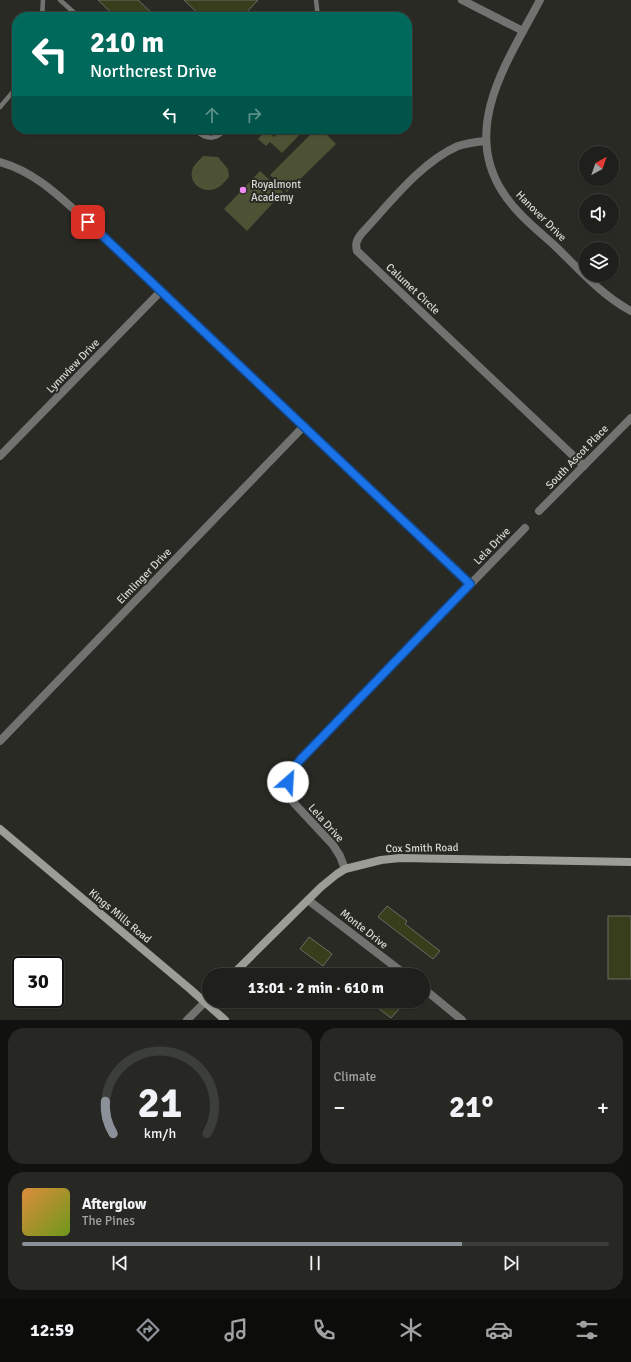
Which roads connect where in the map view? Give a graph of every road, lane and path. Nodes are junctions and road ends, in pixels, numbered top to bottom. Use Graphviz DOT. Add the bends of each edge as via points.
graph roads {
  1 [pos="43,0"];
  2 [pos="60,0"];
  3 [pos="316,0"];
  4 [pos="462,0"];
  5 [pos="540,0"];
  6 [pos="42,12"];
  7 [pos="73,12"];
  8 [pos="317,12"];
  9 [pos="523,31"];
  10 [pos="12,93"];
  11 [pos="0,107"];
  12 [pos="200,134"];
  13 [pos="220,134"];
  14 [pos="486,141"];
  15 [pos="0,162"];
  16 [pos="161,291"];
  17 [pos="631,311"];
  18 [pos="631,418"];
  19 [pos="304,426"];
  20 [pos="0,456"];
  21 [pos="584,466"];
  22 [pos="539,511"];
  23 [pos="525,528"];
  24 [pos="470,584"];
  25 [pos="0,741"];
  26 [pos="0,829"];
  27 [pos="631,862"];
  28 [pos="345,869"];
  29 [pos="308,900"];
  30 [pos="239,968"];
  31 [pos="397,968"];
  32 [pos="430,994"];
  33 [pos="202,996"];
  34 [pos="202,1005"];
  35 [pos="214,1008"];
  36 [pos="187,1020"];
  37 [pos="225,1020"];
  38 [pos="462,1020"];
  1 -- 6 [label="lane"];
  2 -- 7 [label="lane"];
  3 -- 8 [label="lane"];
  4 -- 9 [label="street"];
  5 -- 9 [label="street, Hanover Drive"];
  9 -- 14 [label="street, Hanover Drive" via="492,96 486,122"];
  10 -- 11 [label="lane"];
  12 -- 13 [label="lane" via="209,138"];
  14 -- 17 [label="street, Hanover Drive" via="493,174 510,202 605,293"];
  14 -- 21 [label="street, Calumet Circle" via="459,146 426,166 362,233 356,241 357,251"];
  15 -- 16 [label="street" via="27,172 49,187"];
  16 -- 19 [label="street"];
  16 -- 20 [label="street, Lynnview Drive"];
  18 -- 21 [label="street, South Ascot Place"];
  19 -- 24 [label="street"];
  19 -- 25 [label="street, Elmlinger Drive"];
  21 -- 22 [label="street, South Ascot Place"];
  23 -- 24 [label="street, Lela Drive"];
  24 -- 28 [label="street, Lela Drive" via="301,759 290,776 288,789 293,802 333,845"];
  26 -- 33 [label="street, Kings Mills Road"];
  27 -- 28 [label="street, Cox Smith Road" via="400,858"];
  28 -- 29 [label="street, Cox Smith Road"];
  29 -- 30 [label="street, Cox Smith Road"];
  29 -- 31 [label="street, Monte Drive"];
  32 -- 38 [label="street"];
  34 -- 36 [label="street"];
  35 -- 37 [label="street, Kings Mills Road"];
}
